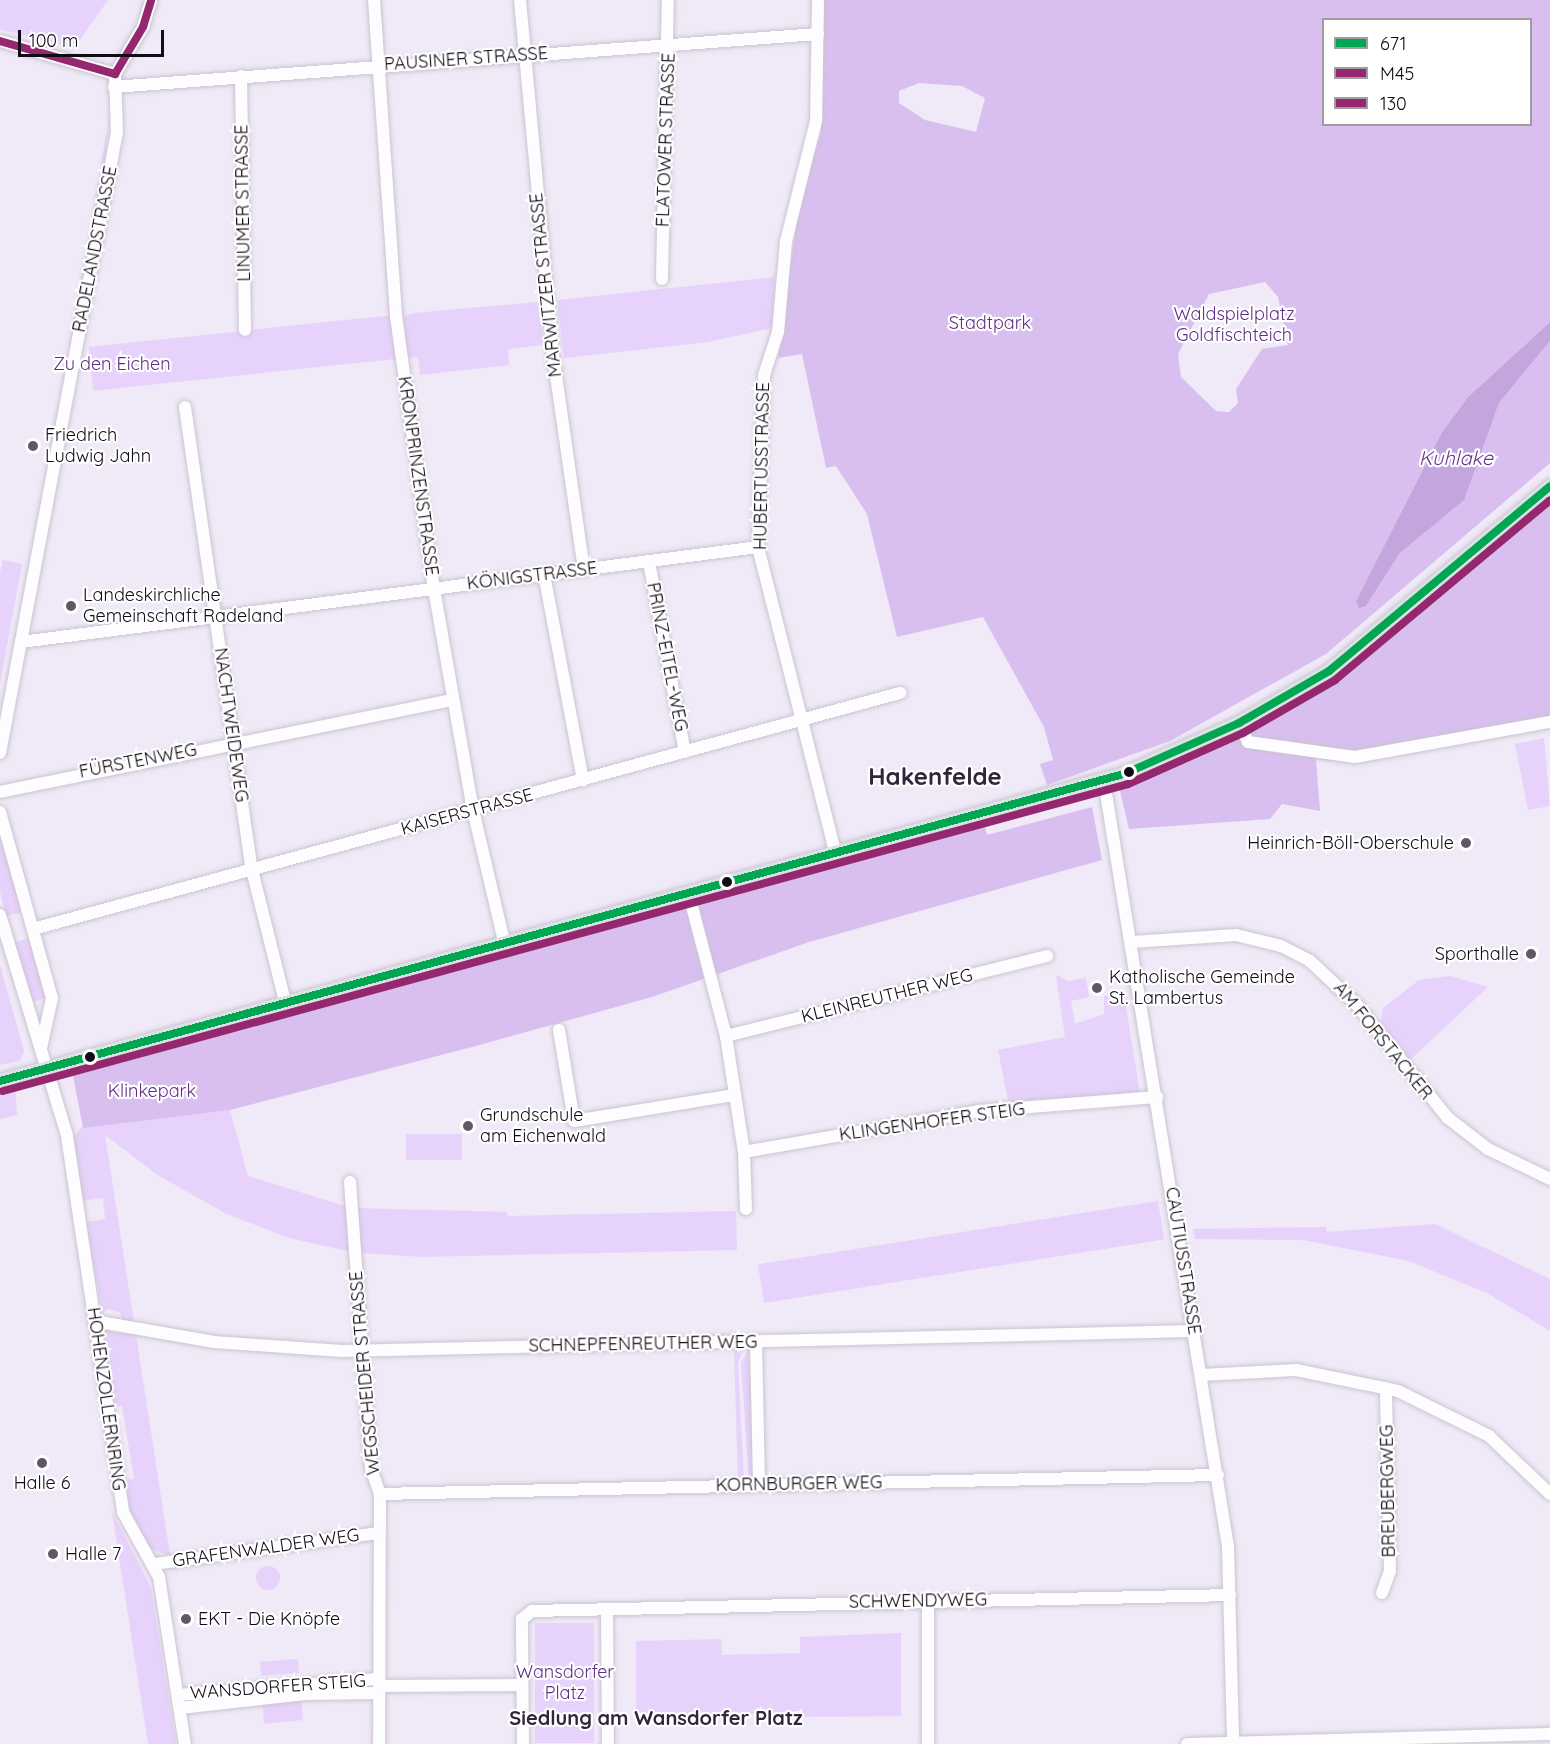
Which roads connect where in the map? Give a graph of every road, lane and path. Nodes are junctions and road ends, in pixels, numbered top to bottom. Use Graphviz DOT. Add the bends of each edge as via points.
graph roads {
  1 [pos="151,0"];
  2 [pos="374,0"];
  3 [pos="520,0"];
  4 [pos="668,0"];
  5 [pos="818,0"];
  6 [pos="818,34"];
  7 [pos="0,42"];
  8 [pos="669,44"];
  9 [pos="522,54"];
  10 [pos="376,66"];
  11 [pos="241,76"];
  12 [pos="114,80"];
  13 [pos="662,279"];
  14 [pos="245,330"];
  15 [pos="185,407"];
  16 [pos="1550,486"];
  17 [pos="758,547"];
  18 [pos="649,561"];
  19 [pos="584,569"];
  20 [pos="544,574"];
  21 [pos="434,589"];
  22 [pos="216,617"];
  23 [pos="21,642"];
  24 [pos="900,693"];
  25 [pos="453,700"];
  26 [pos="803,720"];
  27 [pos="1550,722"];
  28 [pos="1239,723"];
  29 [pos="234,742"];
  30 [pos="685,752"];
  31 [pos="0,753"];
  32 [pos="584,780"];
  33 [pos="1104,781"];
  34 [pos="0,792"];
  35 [pos="472,810"];
  36 [pos="0,812"];
  37 [pos="836,856"];
  38 [pos="252,870"];
  39 [pos="689,896"];
  40 [pos="0,915"];
  41 [pos="33,929"];
  42 [pos="1132,942"];
  43 [pos="506,945"];
  44 [pos="1047,956"];
  45 [pos="286,1005"];
  46 [pos="559,1030"];
  47 [pos="726,1036"];
  48 [pos="41,1048"];
  49 [pos="48,1070"];
  50 [pos="0,1081"];
  51 [pos="735,1095"];
  52 [pos="1157,1097"];
  53 [pos="744,1152"];
  54 [pos="1550,1179"];
  55 [pos="350,1182"];
  56 [pos="746,1209"];
  57 [pos="94,1321"];
  58 [pos="1194,1331"];
  59 [pos="756,1341"];
  60 [pos="362,1351"];
  61 [pos="1201,1374"];
  62 [pos="1386,1388"];
  63 [pos="1218,1475"];
  64 [pos="759,1485"];
  65 [pos="380,1494"];
  66 [pos="1550,1494"];
  67 [pos="378,1533"];
  68 [pos="154,1564"];
  69 [pos="1382,1593"];
  70 [pos="1230,1595"];
  71 [pos="928,1601"];
  72 [pos="607,1609"];
  73 [pos="522,1685"];
  74 [pos="378,1686"];
  75 [pos="178,1695"];
  76 [pos="180,1708"];
  77 [pos="1550,1734"];
  78 [pos="185,1744"];
  79 [pos="379,1744"];
  80 [pos="523,1744"];
  81 [pos="608,1744"];
  82 [pos="928,1744"];
  83 [pos="1187,1744"];
  84 [pos="1233,1744"];
  1 -- 12 [label="street" via="143,27"];
  2 -- 10 [label="street, KRONPRINZENSTRASSE"];
  3 -- 9 [label="street, MARWITZER STRASSE"];
  4 -- 8 [label="street, FLATOWER STRASSE"];
  5 -- 6 [label="street, HUBERTUSSTRASSE"];
  6 -- 8 [label="street, PAUSINER STRASSE"];
  6 -- 17 [label="street, HUBERTUSSTRASSE" via="814,136 786,242 778,332 764,375"];
  7 -- 12 [label="street"];
  8 -- 9 [label="street, PAUSINER STRASSE"];
  8 -- 13 [label="street, FLATOWER STRASSE"];
  9 -- 10 [label="street, PAUSINER STRASSE"];
  9 -- 19 [label="street, MARWITZER STRASSE" via="552,348"];
  10 -- 11 [label="street, PAUSINER STRASSE"];
  10 -- 21 [label="street, KRONPRINZENSTRASSE" via="396,316"];
  11 -- 12 [label="street, PAUSINER STRASSE"];
  11 -- 14 [label="street, LINUMER STRASSE"];
  12 -- 23 [label="street, RADELANDSTRASSE" via="117,132"];
  15 -- 22 [label="street, NACHTWEIDEWEG"];
  16 -- 28 [label="main road" via="1329,671"];
  17 -- 18 [label="street, KÖNIGSTRASSE"];
  17 -- 26 [label="street, HUBERTUSSTRASSE"];
  18 -- 19 [label="street, KÖNIGSTRASSE"];
  18 -- 30 [label="street, PRINZ-EITEL-WEG"];
  19 -- 20 [label="street, KÖNIGSTRASSE"];
  20 -- 21 [label="street, KÖNIGSTRASSE"];
  20 -- 32 [label="street"];
  21 -- 22 [label="street, KÖNIGSTRASSE"];
  21 -- 25 [label="street, KRONPRINZENSTRASSE"];
  22 -- 23 [label="street, KÖNIGSTRASSE"];
  22 -- 29 [label="street, NACHTWEIDEWEG"];
  23 -- 31 [label="street, RADELANDSTRASSE"];
  24 -- 26 [label="street, KAISERSTRASSE"];
  25 -- 29 [label="street, FÜRSTENWEG"];
  25 -- 35 [label="street, KRONPRINZENSTRASSE"];
  26 -- 30 [label="street, KAISERSTRASSE"];
  26 -- 37 [label="street, HUBERTUSSTRASSE"];
  27 -- 28 [label="street" via="1355,757 1248,742"];
  28 -- 33 [label="main road"];
  29 -- 34 [label="street, FÜRSTENWEG"];
  29 -- 38 [label="street, NACHTWEIDEWEG"];
  30 -- 32 [label="street, KAISERSTRASSE"];
  32 -- 35 [label="street, KAISERSTRASSE"];
  33 -- 37 [label="main road"];
  33 -- 42 [label="street, CAUTIUSSTRASSE"];
  35 -- 38 [label="street, KAISERSTRASSE"];
  35 -- 43 [label="street, KRONPRINZENSTRASSE"];
  36 -- 41 [label="street"];
  37 -- 39 [label="main road"];
  38 -- 41 [label="street, KAISERSTRASSE"];
  38 -- 45 [label="street, NACHTWEIDEWEG"];
  39 -- 43 [label="main road"];
  39 -- 47 [label="street"];
  40 -- 48 [label="street, HOHENZOLLERNRING"];
  41 -- 48 [label="street" via="52,998"];
  42 -- 52 [label="street, CAUTIUSSTRASSE"];
  42 -- 54 [label="street, AM FORSTACKER" via="1236,934 1270,942 1310,961 1357,1005 1448,1118 1488,1149"];
  43 -- 45 [label="main road"];
  44 -- 47 [label="street, KLEINREUTHER WEG"];
  45 -- 49 [label="main road"];
  46 -- 51 [label="street" via="574,1121"];
  47 -- 51 [label="street"];
  48 -- 49 [label="street, HOHENZOLLERNRING"];
  49 -- 50 [label="main road"];
  49 -- 57 [label="street, HOHENZOLLERNRING" via="67,1136"];
  51 -- 53 [label="street"];
  52 -- 53 [label="street, KLINGENHOFER STEIG" via="979,1111"];
  52 -- 58 [label="street, CAUTIUSSTRASSE"];
  53 -- 56 [label="street"];
  55 -- 60 [label="street, WEGSCHEIDER STRASSE"];
  57 -- 60 [label="street, SCHNEPFENREUTHER WEG" via="261,1347"];
  57 -- 68 [label="street, HOHENZOLLERNRING" via="123,1512"];
  58 -- 59 [label="street, SCHNEPFENREUTHER WEG"];
  58 -- 61 [label="street, CAUTIUSSTRASSE"];
  59 -- 60 [label="street, SCHNEPFENREUTHER WEG"];
  59 -- 64 [label="street"];
  60 -- 65 [label="street, WEGSCHEIDER STRASSE" via="371,1469"];
  61 -- 62 [label="street" via="1296,1370"];
  61 -- 63 [label="street, CAUTIUSSTRASSE"];
  62 -- 66 [label="street" via="1469,1423 1514,1456"];
  62 -- 69 [label="street, BREUBERGWEG" via="1390,1571"];
  63 -- 64 [label="street, KORNBURGER WEG"];
  63 -- 70 [label="street, CAUTIUSSTRASSE"];
  64 -- 65 [label="street, KORNBURGER WEG"];
  65 -- 67 [label="street, WEGSCHEIDER STRASSE"];
  67 -- 68 [label="street, GRAFENWALDER WEG"];
  67 -- 74 [label="street, WEGSCHEIDER STRASSE"];
  68 -- 75 [label="street, HOHENZOLLERNRING"];
  70 -- 71 [label="street, SCHWENDYWEG"];
  70 -- 84 [label="street, CAUTIUSSTRASSE"];
  71 -- 72 [label="street, SCHWENDYWEG"];
  71 -- 82 [label="street"];
  72 -- 73 [label="street" via="524,1613"];
  72 -- 81 [label="street"];
  73 -- 74 [label="street, WANSDORFER STEIG"];
  73 -- 80 [label="street"];
  74 -- 75 [label="street, WANSDORFER STEIG"];
  74 -- 76 [label="street, WANSDORFER STEIG"];
  74 -- 79 [label="street, WEGSCHEIDER STRASSE"];
  75 -- 76 [label="street, HOHENZOLLERNRING"];
  76 -- 78 [label="street, HOHENZOLLERNRING"];
  77 -- 84 [label="street"];
  83 -- 84 [label="street"];
}
